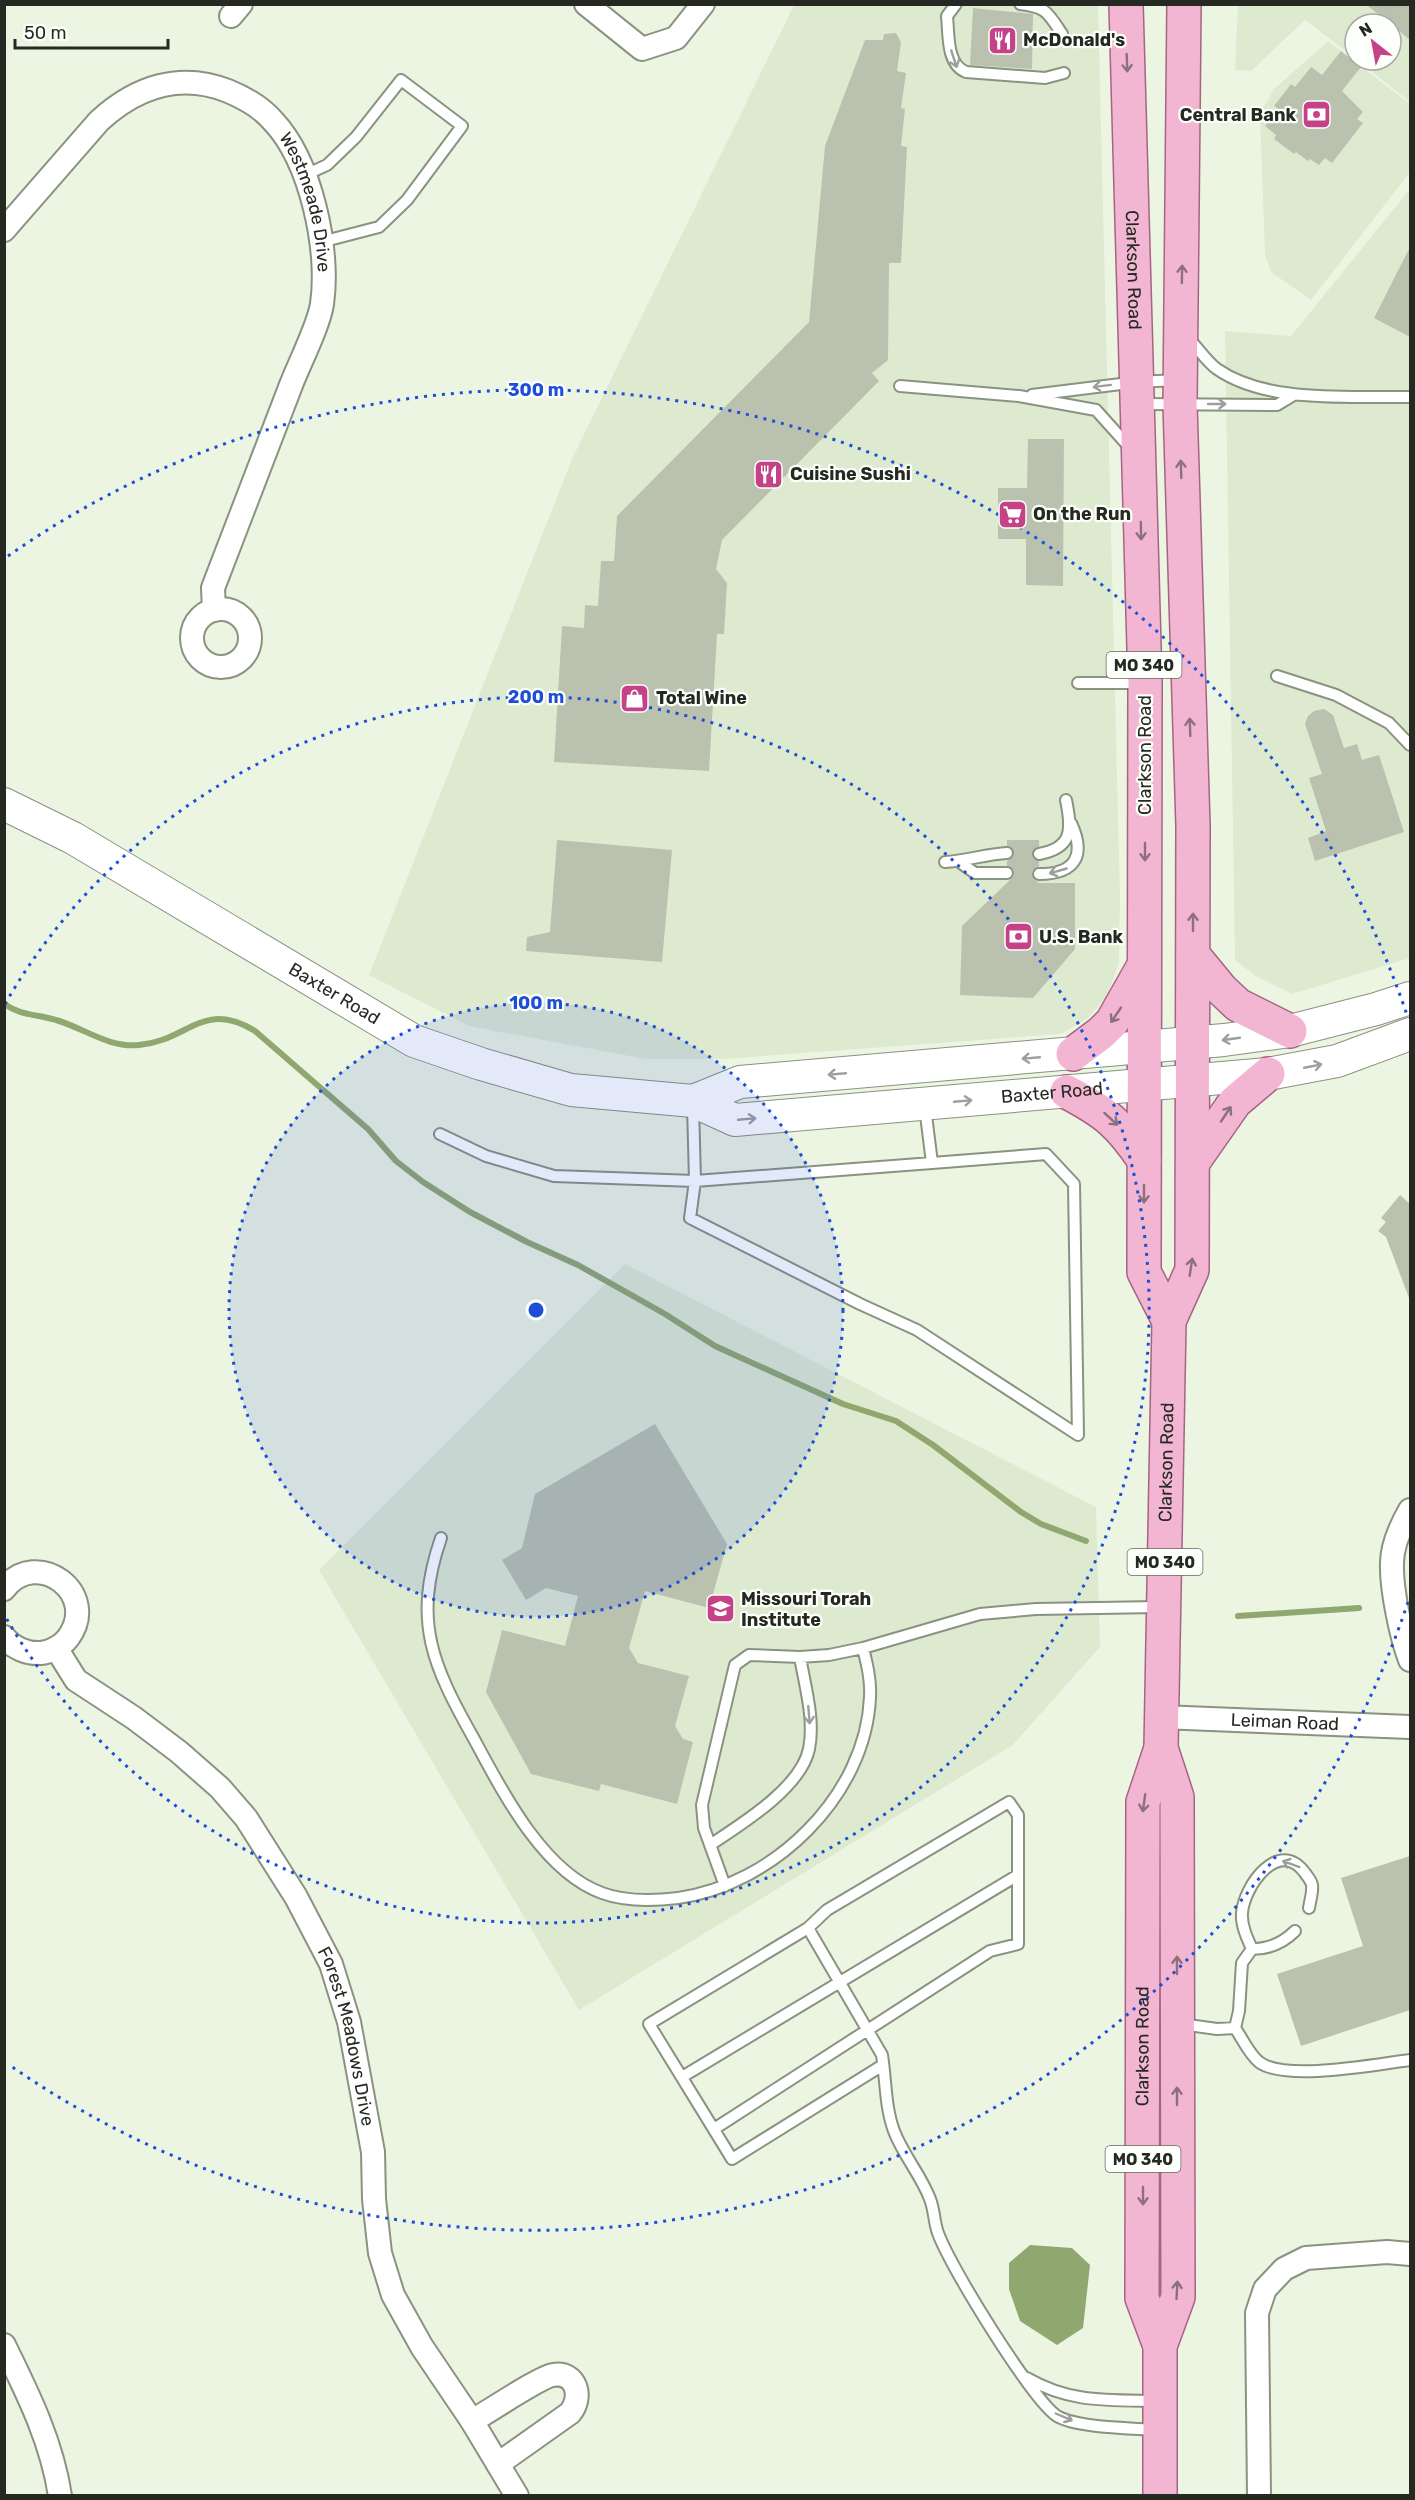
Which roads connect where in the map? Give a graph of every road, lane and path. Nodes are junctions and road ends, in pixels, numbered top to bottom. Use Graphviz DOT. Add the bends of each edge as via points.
graph roads {
  1 [pos="586,4"];
  2 [pos="702,4"];
  3 [pos="956,4"];
  4 [pos="1020,4"];
  5 [pos="1126,4"];
  6 [pos="1184,4"];
  7 [pos="1062,34"];
  8 [pos="1064,73"];
  9 [pos="305,175"];
  10 [pos="4,230"];
  11 [pos="321,242"];
  12 [pos="1182,331"];
  13 [pos="900,386"];
  14 [pos="1180,392"];
  15 [pos="1138,393"];
  16 [pos="1019,396"];
  17 [pos="1292,396"];
  18 [pos="1410,397"];
  19 [pos="1139,458"];
  20 [pos="214,610"];
  21 [pos="1277,676"];
  22 [pos="1078,683"];
  23 [pos="1144,683"];
  24 [pos="1410,746"];
  25 [pos="1066,800"];
  26 [pos="4,804"];
  27 [pos="1071,823"];
  28 [pos="1007,853"];
  29 [pos="1039,854"];
  30 [pos="958,861"];
  31 [pos="945,862"];
  32 [pos="1007,873"];
  33 [pos="1039,873"];
  34 [pos="1193,955"];
  35 [pos="1144,964"];
  36 [pos="1410,998"];
  37 [pos="1290,1031"];
  38 [pos="1410,1034"];
  39 [pos="1194,1043"];
  40 [pos="1144,1047"];
  41 [pos="1073,1054"];
  42 [pos="1268,1074"];
  43 [pos="1193,1080"];
  44 [pos="1144,1084"];
  45 [pos="1067,1092"];
  46 [pos="693,1101"];
  47 [pos="925,1104"];
  48 [pos="440,1134"];
  49 [pos="1144,1160"];
  50 [pos="1193,1162"];
  51 [pos="932,1163"];
  52 [pos="695,1181"];
  53 [pos="1169,1321"];
  54 [pos="1410,1510"];
  55 [pos="441,1538"];
  56 [pos="4,1588"];
  57 [pos="1164,1607"];
  58 [pos="4,1637"];
  59 [pos="56,1648"];
  60 [pos="863,1648"];
  61 [pos="800,1657"];
  62 [pos="1410,1660"];
  63 [pos="1410,1726"];
  64 [pos="1161,1732"];
  65 [pos="710,1845"];
  66 [pos="1018,1875"];
  67 [pos="725,1886"];
  68 [pos="1309,1908"];
  69 [pos="808,1928"];
  70 [pos="1295,1932"];
  71 [pos="1252,1949"];
  72 [pos="1143,1970"];
  73 [pos="840,1981"];
  74 [pos="1177,2024"];
  75 [pos="1235,2028"];
  76 [pos="869,2031"];
  77 [pos="1410,2060"];
  78 [pos="884,2065"];
  79 [pos="682,2077"];
  80 [pos="714,2129"];
  81 [pos="1410,2254"];
  82 [pos="4,2345"];
  83 [pos="1160,2346"];
  84 [pos="11,2373"];
  85 [pos="1024,2376"];
  86 [pos="1160,2415"];
  87 [pos="472,2421"];
  88 [pos="498,2464"];
  89 [pos="60,2496"];
  90 [pos="517,2496"];
  91 [pos="1160,2496"];
  92 [pos="1259,2496"];
  1 -- 2 [label="street" via="642,49 676,38"];
  3 -- 8 [label="lane, one-way" via="947,16 957,69 1045,78"];
  4 -- 7 [label="lane" via="1048,12"];
  5 -- 15 [label="main road, Clarkson Road / MO 340, one-way"];
  12 -- 6 [label="main road, Clarkson Road / MO 340, one-way"];
  9 -- 10 [label="street, Westmeade Drive" via="287,139 255,105 219,88 196,83 153,87 133,94 99,121"];
  9 -- 11 [label="street, Westmeade Drive"];
  9 -- 11 [label="lane" via="327,165 356,137 401,80 462,126 407,200 379,227"];
  11 -- 20 [label="street, Westmeade Drive" via="322,306 213,588"];
  12 -- 14 [label="main road, Clarkson Road / MO 340"];
  12 -- 17 [label="lane" via="1216,368 1255,386"];
  13 -- 16 [label="lane"];
  14 -- 15 [label="lane"];
  14 -- 15 [label="lane"];
  14 -- 17 [label="lane, one-way" via="1277,405"];
  34 -- 14 [label="main road, Clarkson Road / MO 340, one-way" via="1192,760"];
  15 -- 16 [label="lane, one-way"];
  15 -- 19 [label="main road, Clarkson Road / MO 340"];
  16 -- 19 [label="lane" via="1096,410"];
  17 -- 18 [label="lane"];
  19 -- 23 [label="main road, Clarkson Road / MO 340, one-way"];
  21 -- 24 [label="lane" via="1336,695 1364,709 1389,723"];
  22 -- 23 [label="lane"];
  23 -- 35 [label="main road, Clarkson Road / MO 340, one-way"];
  25 -- 27 [label="lane"];
  26 -- 46 [label="main road, Baxter Road" via="73,838 414,1041 571,1090"];
  27 -- 29 [label="lane" via="1065,842 1051,852"];
  27 -- 33 [label="lane, one-way" via="1078,839 1077,858 1070,868"];
  28 -- 30 [label="lane"];
  30 -- 31 [label="lane"];
  30 -- 32 [label="lane" via="975,873"];
  34 -- 37 [label="main road" via="1238,1005"];
  34 -- 39 [label="main road, Clarkson Road / MO 340"];
  35 -- 40 [label="main road, Clarkson Road / MO 340"];
  35 -- 41 [label="main road, one-way" via="1112,1022"];
  36 -- 37 [label="main road, Baxter Road"];
  37 -- 39 [label="main road, Baxter Road, one-way"];
  42 -- 38 [label="main road, Baxter Road, one-way" via="1336,1061"];
  39 -- 40 [label="main road, Baxter Road"];
  39 -- 43 [label="main road, Clarkson Road / MO 340"];
  40 -- 41 [label="main road, Baxter Road"];
  40 -- 44 [label="main road, Clarkson Road / MO 340"];
  41 -- 46 [label="main road, Baxter Road, one-way" via="740,1082"];
  42 -- 43 [label="main road, Baxter Road"];
  50 -- 42 [label="main road, one-way" via="1235,1102"];
  43 -- 44 [label="main road, Baxter Road"];
  43 -- 50 [label="main road, Clarkson Road / MO 340"];
  44 -- 45 [label="main road, Baxter Road"];
  44 -- 49 [label="main road, Clarkson Road / MO 340"];
  47 -- 45 [label="main road, Baxter Road, one-way"];
  45 -- 49 [label="main road, one-way" via="1112,1120"];
  46 -- 47 [label="main road, Baxter Road, one-way" via="735,1120"];
  46 -- 52 [label="lane"];
  47 -- 51 [label="lane"];
  48 -- 52 [label="lane" via="486,1156 554,1176"];
  49 -- 53 [label="main road, Clarkson Road / MO 340, one-way" via="1144,1272"];
  53 -- 50 [label="main road, Clarkson Road / MO 340, one-way" via="1192,1270"];
  51 -- 52 [label="lane"];
  51 -- 52 [label="lane" via="1046,1154 1074,1184 1078,1434 917,1330 690,1218"];
  53 -- 57 [label="main road, Clarkson Road / MO 340"];
  54 -- 62 [label="street" via="1392,1562"];
  55 -- 67 [label="lane" via="428,1590 431,1647 445,1687 523,1825 553,1859 601,1893 627,1899 664,1900"];
  56 -- 59 [label="street" via="20,1575 32,1572 45,1572 66,1584 77,1606 77,1619 66,1641"];
  57 -- 60 [label="lane" via="980,1614"];
  57 -- 64 [label="main road, Clarkson Road / MO 340"];
  58 -- 59 [label="street" via="30,1653"];
  59 -- 87 [label="street, Forest Meadows Drive" via="76,1680 143,1724 220,1788 246,1818 296,1897 331,1964 349,2022 373,2152 380,2253 393,2295 422,2347"];
  60 -- 61 [label="lane"];
  60 -- 67 [label="lane" via="869,1674 868,1715 853,1764 838,1792 790,1848"];
  61 -- 65 [label="lane, one-way" via="810,1732 809,1751 802,1767 755,1815"];
  61 -- 65 [label="lane" via="749,1655 735,1665 702,1805"];
  63 -- 64 [label="street, Leiman Road"];
  64 -- 72 [label="main road, Clarkson Road / MO 340, one-way" via="1143,1802"];
  74 -- 64 [label="main road, Clarkson Road / MO 340, one-way" via="1178,1797"];
  65 -- 67 [label="lane"];
  66 -- 69 [label="lane" via="1018,1815 1009,1802 827,1910"];
  66 -- 73 [label="lane"];
  66 -- 76 [label="lane" via="1018,1944 990,1951"];
  68 -- 71 [label="lane, one-way" via="1312,1885 1302,1869 1293,1862 1280,1860 1266,1865 1250,1888 1242,1914"];
  69 -- 73 [label="lane"];
  69 -- 79 [label="lane" via="649,2024"];
  70 -- 71 [label="lane" via="1285,1941"];
  71 -- 75 [label="lane" via="1242,1962"];
  72 -- 74 [label="main road"];
  72 -- 83 [label="main road, Clarkson Road / MO 340, one-way" via="1142,2298"];
  73 -- 76 [label="lane"];
  73 -- 79 [label="lane"];
  74 -- 75 [label="lane" via="1217,2030"];
  83 -- 74 [label="main road, Clarkson Road / MO 340, one-way" via="1178,2297"];
  75 -- 77 [label="lane" via="1257,2061 1284,2071"];
  76 -- 78 [label="lane"];
  76 -- 80 [label="lane"];
  78 -- 80 [label="lane" via="732,2159"];
  78 -- 85 [label="lane" via="894,2131 930,2199 936,2230 949,2258"];
  79 -- 80 [label="lane"];
  81 -- 92 [label="street" via="1306,2258 1284,2269 1265,2289 1257,2313"];
  82 -- 84 [label="street"];
  83 -- 86 [label="main road, Clarkson Road / MO 340"];
  84 -- 89 [label="street" via="38,2416"];
  85 -- 86 [label="lane" via="1046,2389"];
  85 -- 86 [label="lane, one-way" via="1058,2416 1080,2423"];
  86 -- 91 [label="main road, Clarkson Road / MO 340"];
  87 -- 88 [label="street, Forest Meadows Drive"];
  87 -- 88 [label="street" via="547,2377 562,2375 574,2383 578,2400 570,2413"];
  88 -- 90 [label="street, Forest Meadows Drive"];
}
